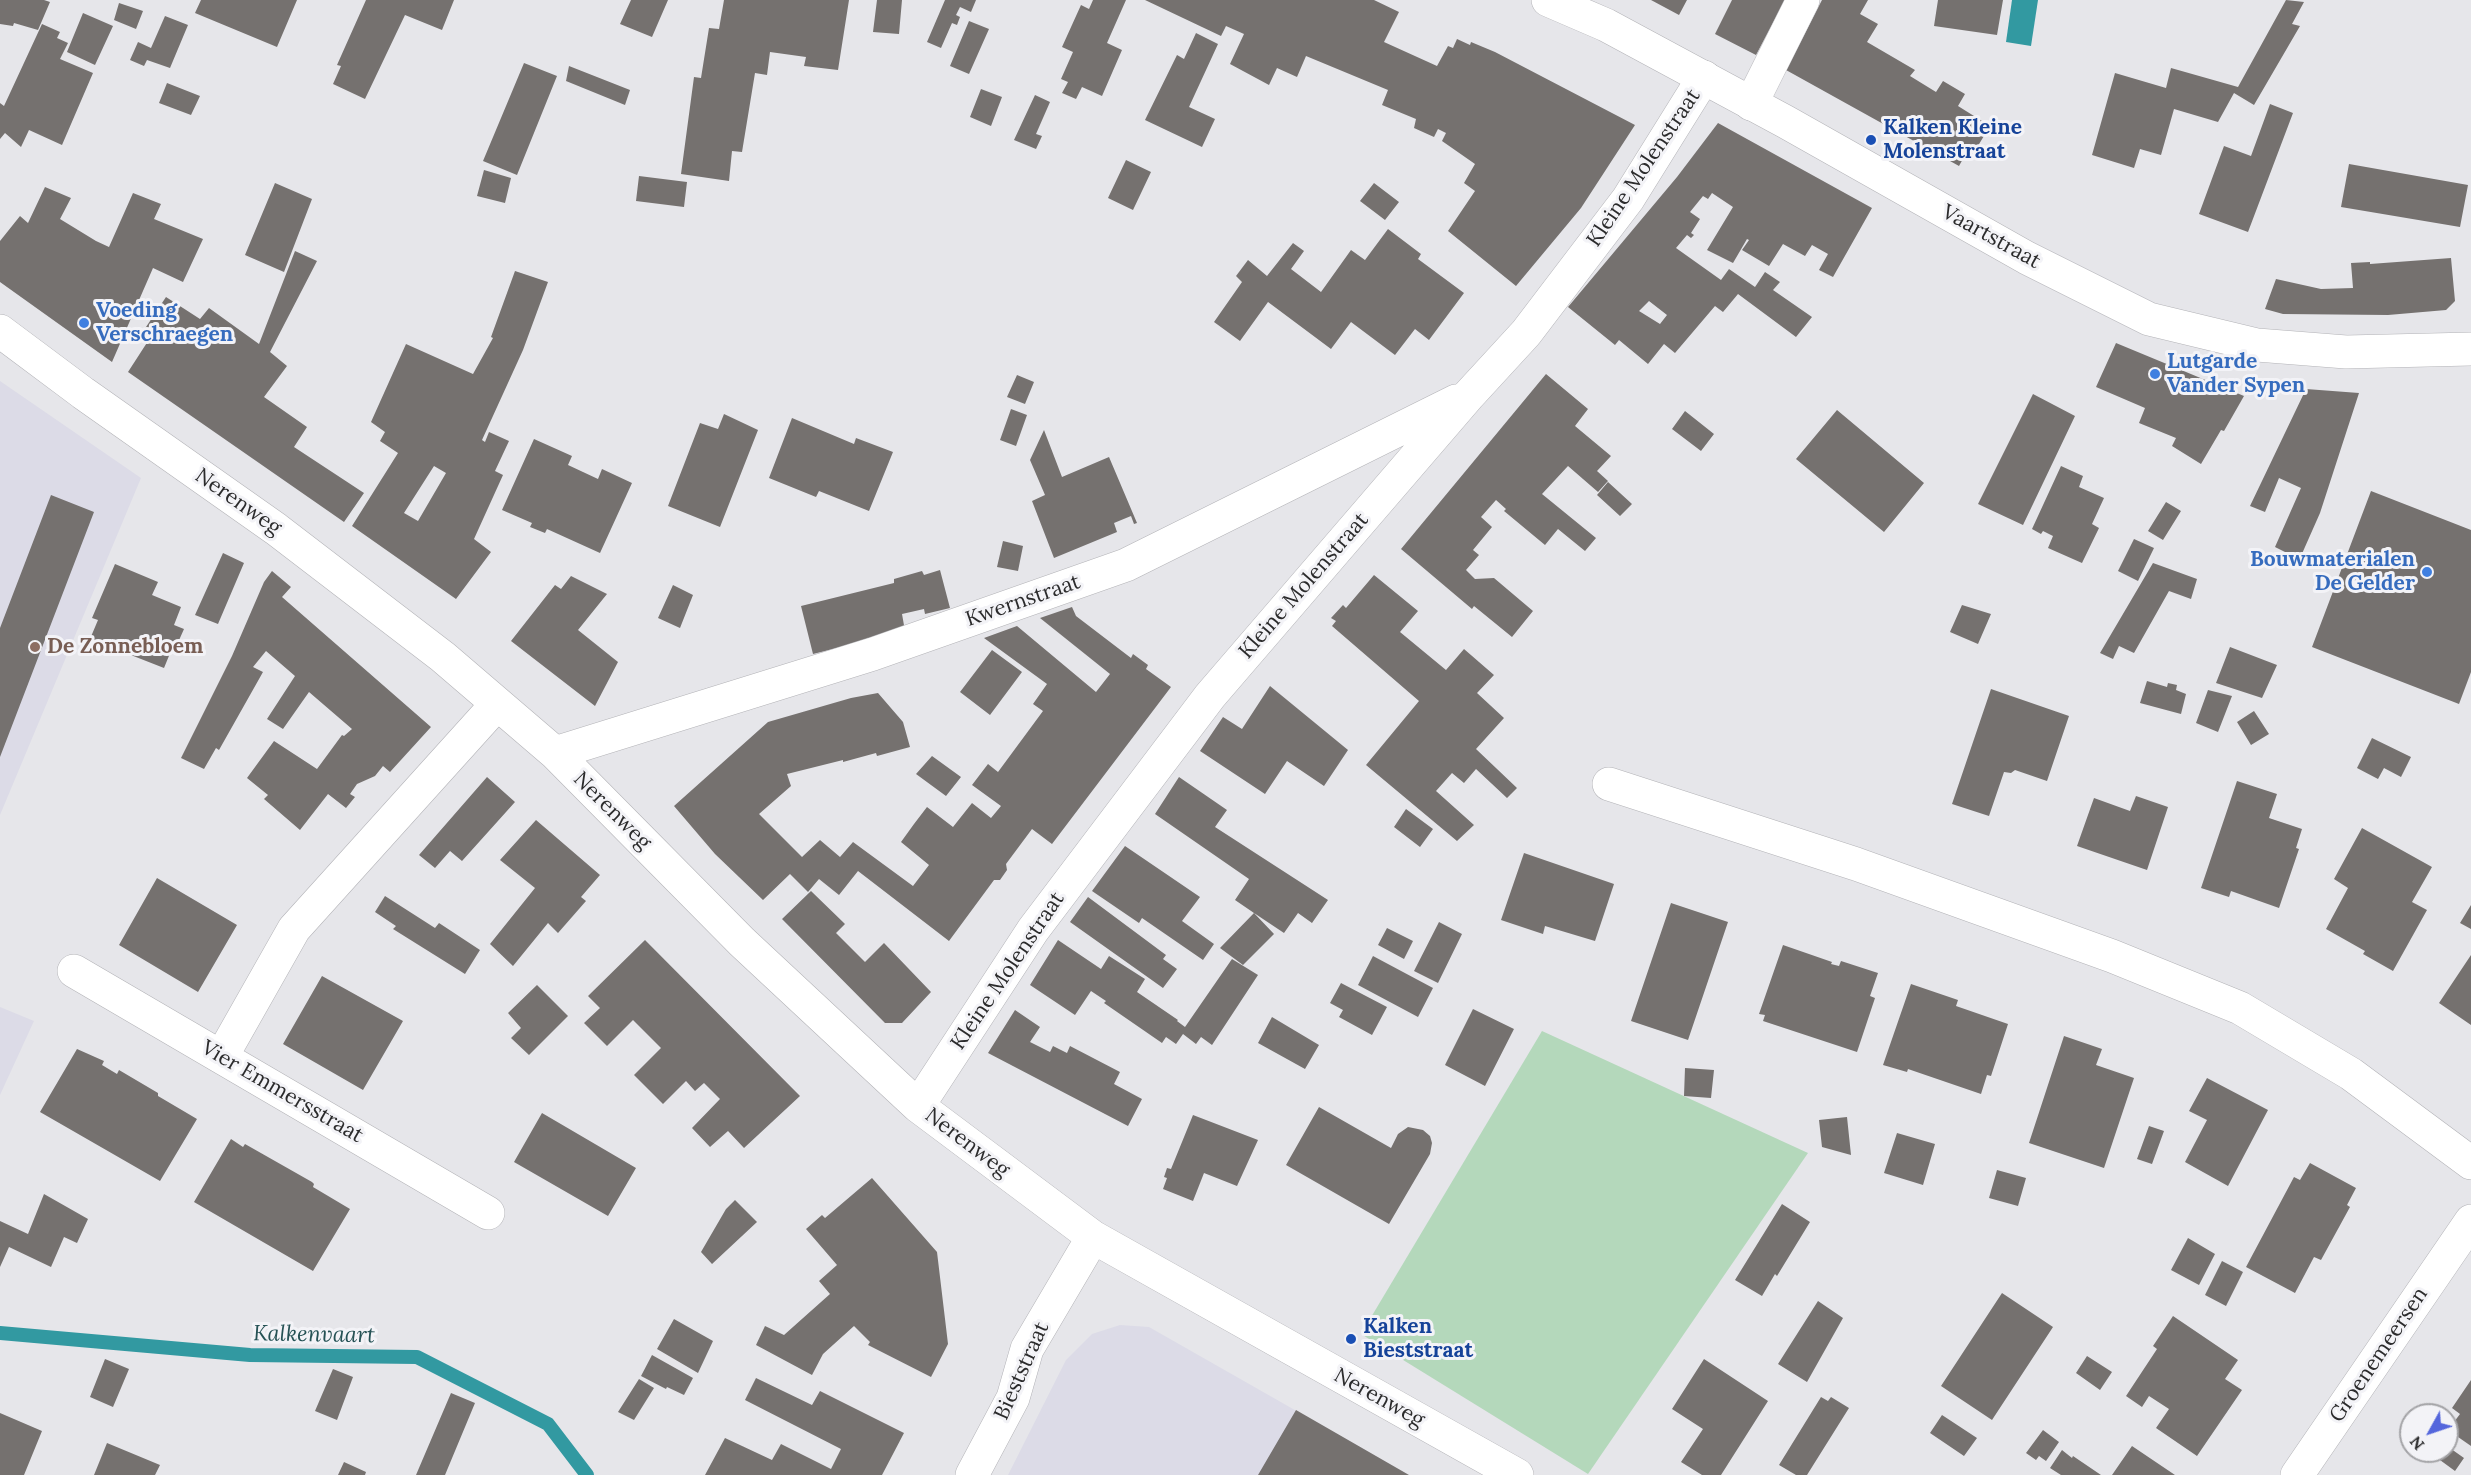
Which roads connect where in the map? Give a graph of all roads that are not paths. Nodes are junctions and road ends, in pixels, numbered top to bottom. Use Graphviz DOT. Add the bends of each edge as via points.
graph roads {
  1 [pos="1548,0"];
  2 [pos="1803,0"];
  3 [pos="1704,77"];
  4 [pos="1752,104"];
  5 [pos="0,331"];
  6 [pos="2471,349"];
  7 [pos="1469,395"];
  8 [pos="497,704"];
  9 [pos="555,753"];
  10 [pos="1610,784"];
  11 [pos="74,971"];
  12 [pos="222,1056"];
  13 [pos="918,1106"];
  14 [pos="2471,1163"];
  15 [pos="488,1214"];
  16 [pos="2467,1229"];
  17 [pos="1093,1238"];
  18 [pos="972,1475"];
  19 [pos="1517,1475"];
  20 [pos="2298,1475"];
  1 -- 3 [label="street, Vaartstraat" via="1606,25"];
  2 -- 4 [label="street"];
  3 -- 4 [label="street, Vaartstraat"];
  3 -- 7 [label="street, Kleine Molenstraat" via="1628,199 1526,333"];
  4 -- 6 [label="street, Vaartstraat" via="2027,258 2149,319 2257,345 2346,352"];
  5 -- 8 [label="street, Nerenweg" via="276,529"];
  7 -- 9 [label="street, Kwernstraat" via="1126,565 873,654"];
  7 -- 13 [label="street, Kleine Molenstraat" via="1210,696 1033,930"];
  8 -- 9 [label="street, Nerenweg"];
  8 -- 12 [label="street" via="294,929"];
  9 -- 13 [label="street, Nerenweg" via="742,942"];
  10 -- 14 [label="street" via="1856,864 2112,956 2240,1008 2351,1074"];
  11 -- 12 [label="street, Vier Emmersstraat"];
  12 -- 15 [label="street, Vier Emmersstraat"];
  13 -- 17 [label="street, Nerenweg"];
  16 -- 20 [label="street, Groenemeersen"];
  17 -- 18 [label="street, Bieststraat" via="1027,1349 1013,1398"];
  17 -- 19 [label="street, Nerenweg"];
}
